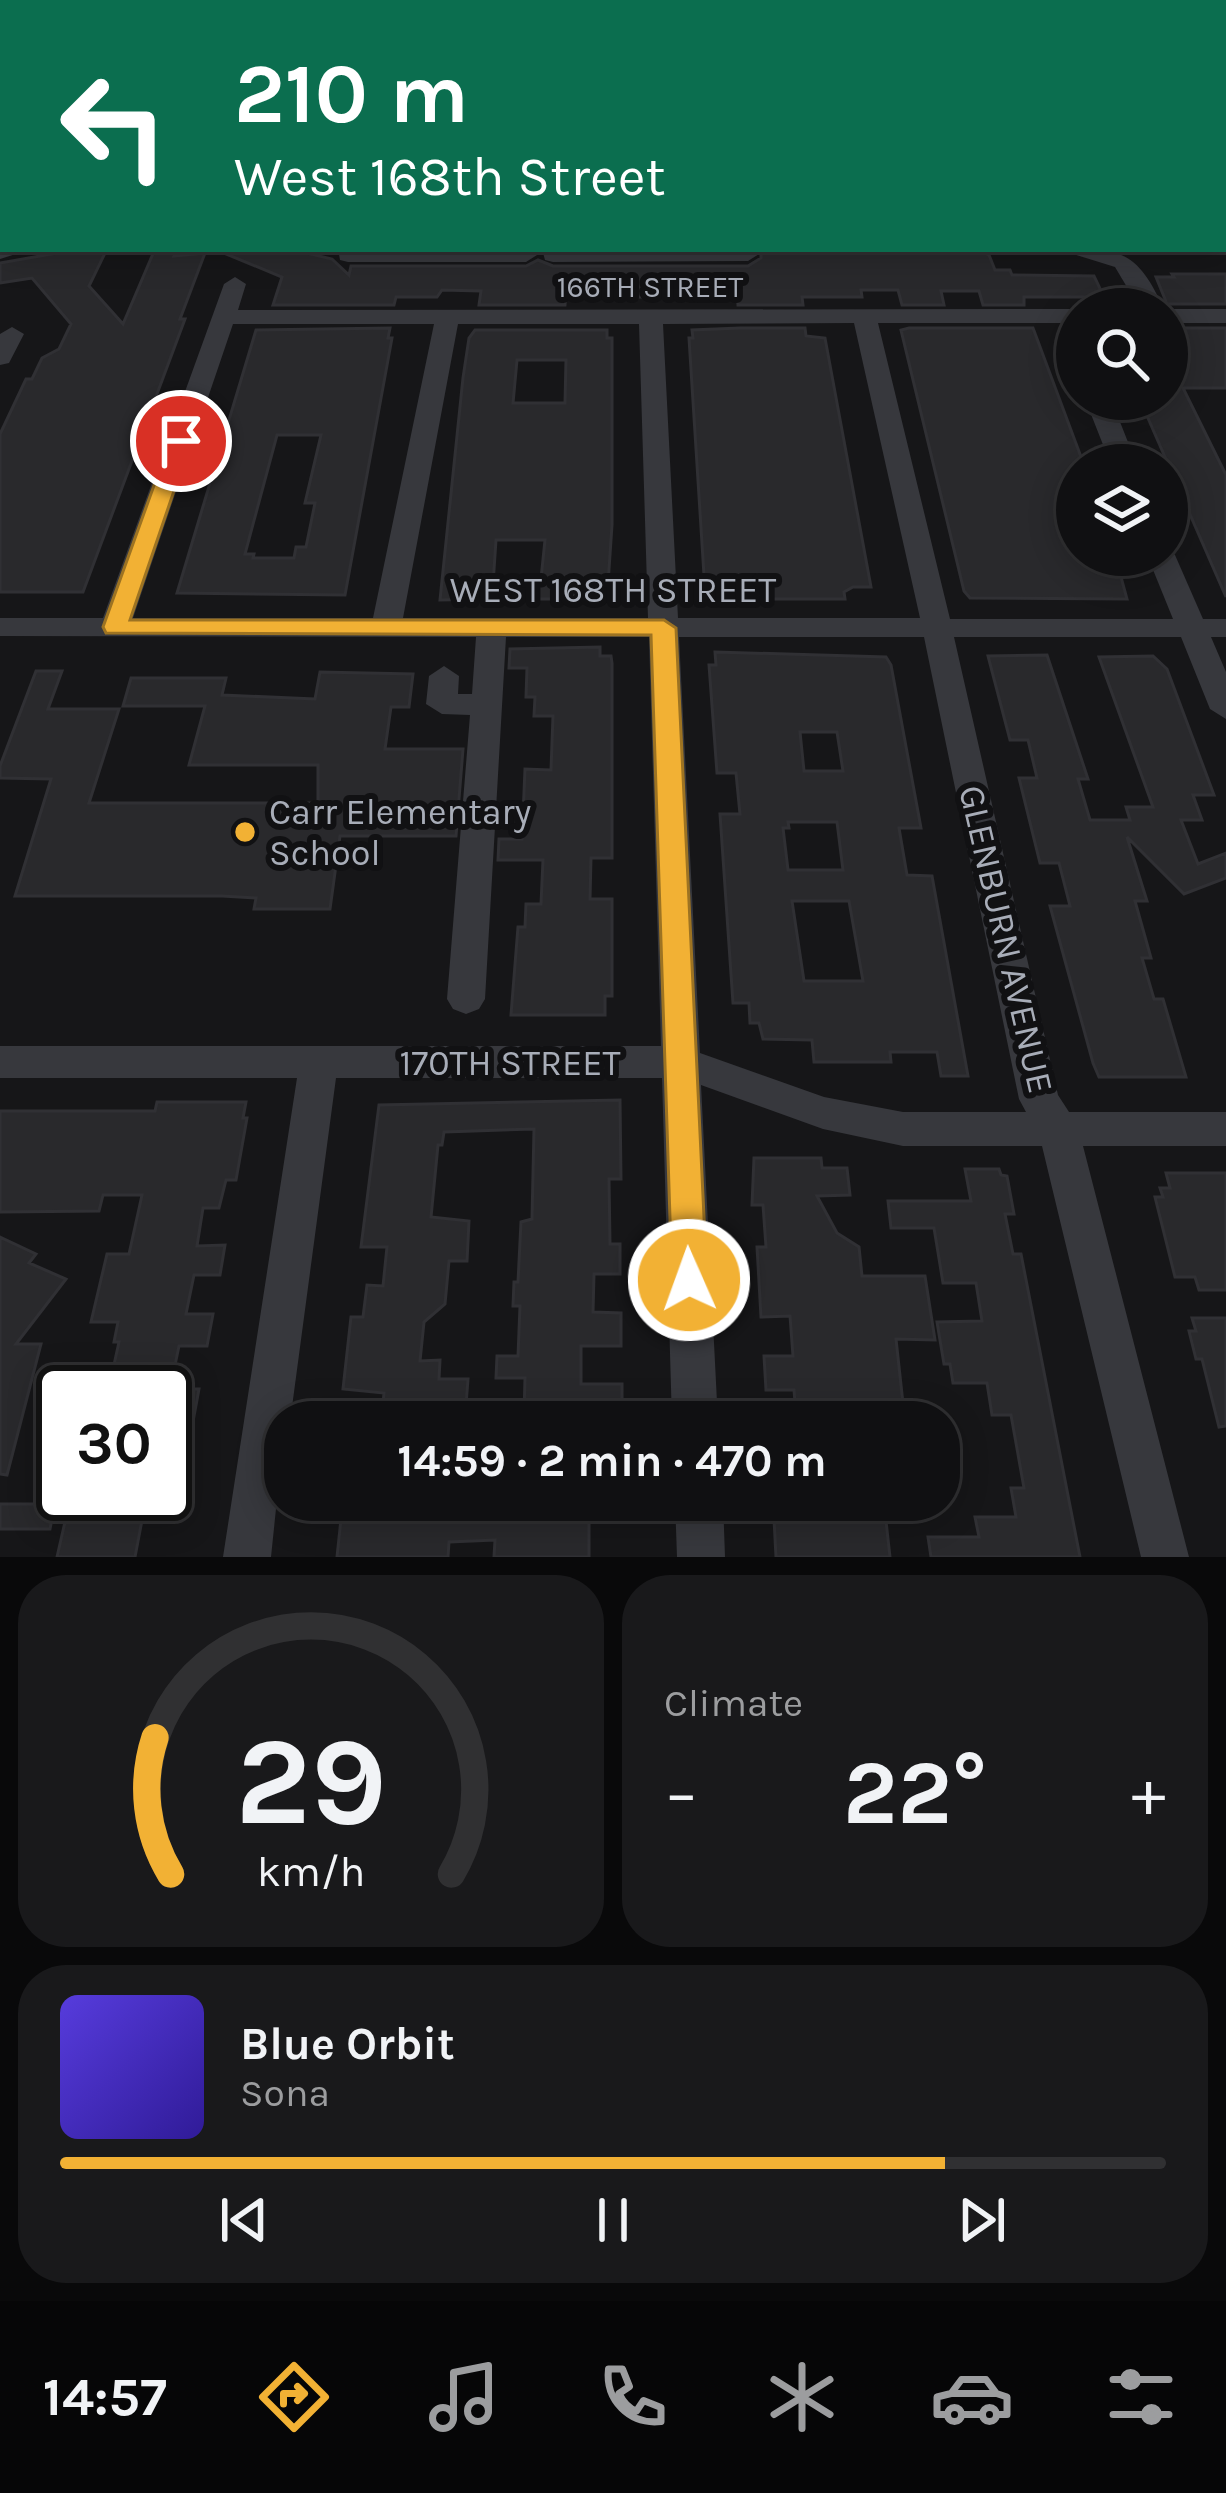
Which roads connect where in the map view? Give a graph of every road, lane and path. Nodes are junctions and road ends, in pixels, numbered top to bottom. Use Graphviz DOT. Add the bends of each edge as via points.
graph roads {
  1 [pos="348,252"];
  2 [pos="444,252"];
  3 [pos="553,252"];
  4 [pos="1087,252"];
  5 [pos="748,254"];
  6 [pos="526,255"];
  7 [pos="235,284"];
  8 [pos="1143,288"];
  9 [pos="651,316"];
  10 [pos="864,316"];
  11 [pos="1056,316"];
  12 [pos="1188,316"];
  13 [pos="1226,316"];
  14 [pos="224,317"];
  15 [pos="447,317"];
  16 [pos="12,334"];
  17 [pos="0,358"];
  18 [pos="1169,576"];
  19 [pos="0,627"];
  20 [pos="115,627"];
  21 [pos="386,628"];
  22 [pos="492,628"];
  23 [pos="664,628"];
  24 [pos="938,628"];
  25 [pos="1190,628"];
  26 [pos="1226,628"];
  27 [pos="444,676"];
  28 [pos="485,705"];
  29 [pos="1226,709"];
  30 [pos="466,1000"];
  31 [pos="0,1062"];
  32 [pos="319,1062"];
  33 [pos="681,1062"];
  34 [pos="1226,1129"];
  35 [pos="1059,1131"];
  36 [pos="694,1401"];
  37 [pos="700,1521"];
  38 [pos="247,1557"];
  39 [pos="701,1557"];
  40 [pos="1165,1557"];
  1 -- 2 [label="street"];
  2 -- 6 [label="street"];
  3 -- 5 [label="street"];
  4 -- 8 [label="street" via="1124,258"];
  7 -- 14 [label="street"];
  9 -- 10 [label="street, 166TH STREET"];
  9 -- 15 [label="street, 166TH STREET"];
  9 -- 23 [label="street"];
  10 -- 11 [label="street, 166TH STREET"];
  10 -- 24 [label="street, GLENBURN AVENUE"];
  12 -- 13 [label="street"];
  14 -- 15 [label="street, 166TH STREET"];
  14 -- 20 [label="street"];
  15 -- 21 [label="street"];
  16 -- 17 [label="street"];
  18 -- 25 [label="street"];
  19 -- 20 [label="street, WEST 168TH STREET"];
  20 -- 21 [label="street, WEST 168TH STREET"];
  21 -- 22 [label="street, WEST 168TH STREET"];
  22 -- 23 [label="street, WEST 168TH STREET"];
  22 -- 28 [label="street"];
  23 -- 24 [label="street, WEST 168TH STREET"];
  23 -- 33 [label="street"];
  24 -- 25 [label="street, WEST 168TH STREET"];
  24 -- 35 [label="street, GLENBURN AVENUE" via="1039,1099"];
  25 -- 26 [label="street, WEST 168TH STREET"];
  25 -- 29 [label="street"];
  27 -- 28 [label="street" via="442,704"];
  28 -- 30 [label="street"];
  31 -- 32 [label="street, 170TH STREET"];
  32 -- 33 [label="street, 170TH STREET"];
  32 -- 38 [label="street"];
  33 -- 35 [label="street, 170TH STREET" via="823,1113 903,1129"];
  33 -- 36 [label="street"];
  34 -- 35 [label="street, 170TH STREET"];
  35 -- 40 [label="street, GLENBURN AVENUE"];
  37 -- 39 [label="street"];
}
